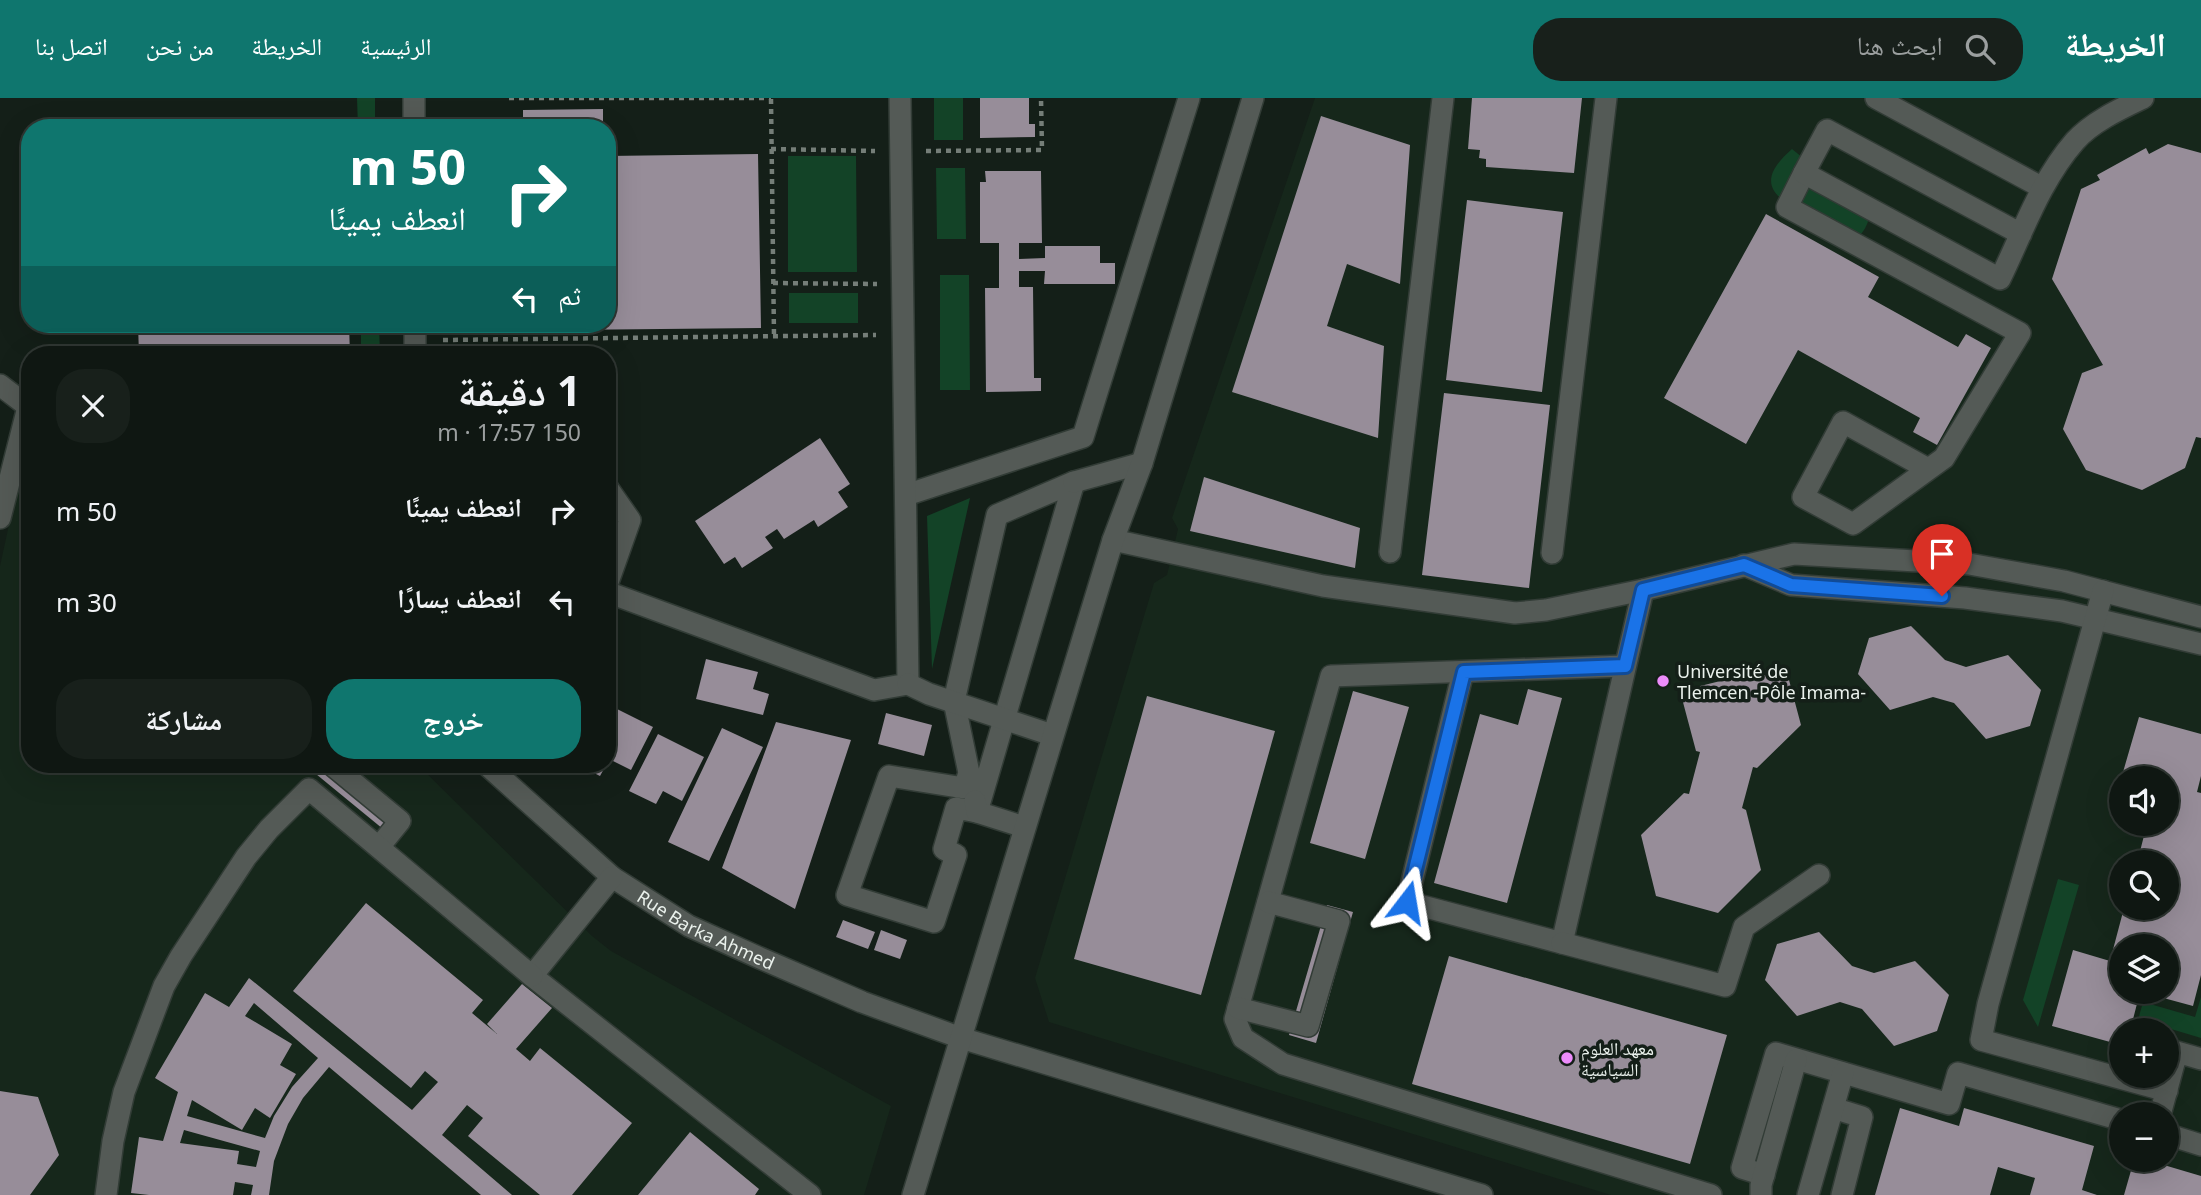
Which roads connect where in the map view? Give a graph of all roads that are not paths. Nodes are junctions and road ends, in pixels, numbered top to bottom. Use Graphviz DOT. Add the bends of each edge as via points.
graph roads {
  1 [pos="414,98"];
  2 [pos="900,98"];
  3 [pos="1189,98"];
  4 [pos="1252,98"];
  5 [pos="1443,98"];
  6 [pos="1605,98"];
  7 [pos="1876,98"];
  8 [pos="2143,98"];
  9 [pos="415,119"];
  10 [pos="1804,173"];
  11 [pos="2041,187"];
  12 [pos="2021,234"];
  13 [pos="0,385"];
  14 [pos="21,401"];
  15 [pos="21,438"];
  16 [pos="1142,463"];
  17 [pos="1928,470"];
  18 [pos="1074,482"];
  19 [pos="906,495"];
  20 [pos="616,500"];
  21 [pos="0,518"];
  22 [pos="1113,540"];
  23 [pos="1390,552"];
  24 [pos="1552,553"];
  25 [pos="616,560"];
  26 [pos="1744,565"];
  27 [pos="1643,590"];
  28 [pos="2103,591"];
  29 [pos="616,595"];
  30 [pos="2201,617"];
  31 [pos="2095,619"];
  32 [pos="2201,644"];
  33 [pos="1625,666"];
  34 [pos="1464,672"];
  35 [pos="908,684"];
  36 [pos="954,701"];
  37 [pos="1004,718"];
  38 [pos="1052,735"];
  39 [pos="324,773"];
  40 [pos="341,773"];
  41 [pos="496,773"];
  42 [pos="969,773"];
  43 [pos="309,789"];
  44 [pos="977,813"];
  45 [pos="1024,827"];
  46 [pos="379,847"];
  47 [pos="1819,875"];
  48 [pos="612,877"];
  49 [pos="1268,902"];
  50 [pos="1562,943"];
  51 [pos="532,975"];
  52 [pos="1238,1008"];
  53 [pos="961,1038"];
  54 [pos="2201,1059"];
  55 [pos="1843,1073"];
  56 [pos="2167,1091"];
  57 [pos="2164,1102"];
  58 [pos="1833,1108"];
  59 [pos="2109,1117"];
  60 [pos="2179,1138"];
  61 [pos="2201,1145"];
  62 [pos="1763,1185"];
  63 [pos="106,1195"];
  64 [pos="810,1195"];
  65 [pos="913,1195"];
  66 [pos="1482,1195"];
  67 [pos="1711,1195"];
  68 [pos="1808,1195"];
  69 [pos="1842,1195"];
  1 -- 9 [label="street"];
  2 -- 19 [label="street"];
  3 -- 19 [label="street" via="1083,437"];
  4 -- 16 [label="street"];
  5 -- 23 [label="street"];
  6 -- 24 [label="street"];
  7 -- 11 [label="street"];
  8 -- 11 [label="street" via="2106,117 2076,140"];
  10 -- 12 [label="street" via="1826,130"];
  10 -- 12 [label="street" via="2000,279"];
  10 -- 17 [label="street" via="1787,206 2020,333 1944,458"];
  11 -- 12 [label="street"];
  13 -- 14 [label="street"];
  15 -- 21 [label="street"];
  16 -- 18 [label="street"];
  16 -- 22 [label="street"];
  17 -- 17 [label="street" via="1853,524 1803,497 1843,422"];
  18 -- 36 [label="street" via="997,515"];
  18 -- 37 [label="street"];
  19 -- 35 [label="street"];
  20 -- 25 [label="street" via="630,520"];
  22 -- 27 [label="street" via="1323,586 1515,613"];
  22 -- 38 [label="street"];
  26 -- 27 [label="street"];
  26 -- 28 [label="street" via="1794,554 1969,564"];
  26 -- 31 [label="street" via="1791,585 1965,598"];
  27 -- 33 [label="street"];
  28 -- 30 [label="street"];
  28 -- 31 [label="street"];
  29 -- 35 [label="street" via="874,690"];
  31 -- 32 [label="street"];
  31 -- 56 [label="street" via="1981,1040"];
  33 -- 34 [label="street"];
  33 -- 50 [label="street"];
  34 -- 49 [label="street" via="1331,676"];
  34 -- 50 [label="street" via="1407,902"];
  35 -- 36 [label="street"];
  36 -- 37 [label="street"];
  36 -- 42 [label="street"];
  37 -- 38 [label="street"];
  37 -- 44 [label="street"];
  38 -- 45 [label="street"];
  39 -- 43 [label="street"];
  40 -- 46 [label="street" via="401,821"];
  41 -- 48 [label="street, Rue Barka Ahmed"];
  42 -- 44 [label="street"];
  42 -- 44 [label="street" via="964,788 889,776 847,895 934,922 956,855 944,849 956,808"];
  43 -- 46 [label="street"];
  43 -- 63 [label="street" via="246,857 164,986 124,1092"];
  44 -- 45 [label="street"];
  45 -- 53 [label="street"];
  46 -- 51 [label="street"];
  47 -- 50 [label="street" via="1744,927 1725,986"];
  48 -- 51 [label="street"];
  48 -- 53 [label="street, Rue Barka Ahmed" via="689,926 862,1002"];
  49 -- 52 [label="street"];
  49 -- 52 [label="street" via="1339,921 1308,1026"];
  51 -- 64 [label="street"];
  52 -- 67 [label="street" via="1235,1019 1243,1038 1283,1064"];
  53 -- 65 [label="street"];
  53 -- 66 [label="street, Rue Barka Ahmed"];
  54 -- 56 [label="street" via="2177,1052"];
  55 -- 58 [label="street"];
  55 -- 59 [label="street" via="1949,1104 1958,1073"];
  55 -- 62 [label="street" via="1796,1060"];
  56 -- 57 [label="street"];
  58 -- 68 [label="street"];
  58 -- 69 [label="street" via="1862,1117"];
  60 -- 61 [label="street"];
}
